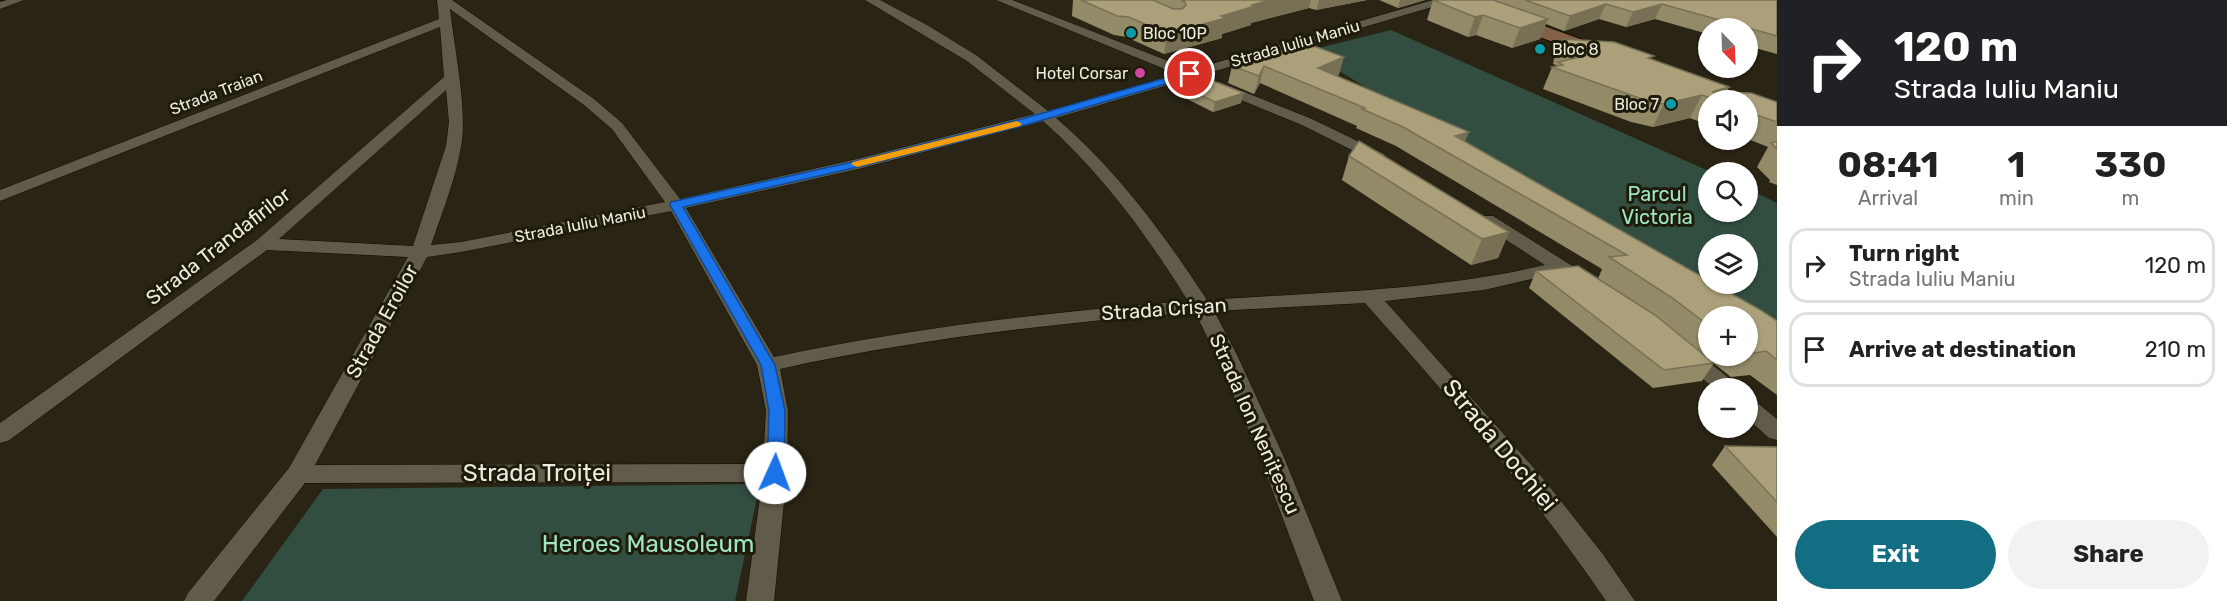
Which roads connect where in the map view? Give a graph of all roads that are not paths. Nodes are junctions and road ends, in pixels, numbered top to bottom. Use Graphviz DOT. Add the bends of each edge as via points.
graph roads {
  1 [pos="18,0"];
  2 [pos="444,0"];
  3 [pos="871,0"];
  4 [pos="1002,0"];
  5 [pos="1445,0"];
  6 [pos="1456,0"];
  7 [pos="0,6"];
  8 [pos="445,21"];
  9 [pos="1612,57"];
  10 [pos="1190,74"];
  11 [pos="451,78"];
  12 [pos="1046,116"];
  13 [pos="1390,162"];
  14 [pos="0,196"];
  15 [pos="676,205"];
  16 [pos="1468,208"];
  17 [pos="263,244"];
  18 [pos="420,252"];
  19 [pos="1562,267"];
  20 [pos="1599,291"];
  21 [pos="1370,297"];
  22 [pos="1201,306"];
  23 [pos="1670,341"];
  24 [pos="768,365"];
  25 [pos="1715,378"];
  26 [pos="1758,416"];
  27 [pos="1777,432"];
  28 [pos="0,435"];
  29 [pos="775,473"];
  30 [pos="298,474"];
  31 [pos="198,601"];
  32 [pos="760,601"];
  33 [pos="1328,601"];
  34 [pos="1621,601"];
  1 -- 7 [label="street"];
  2 -- 8 [label="street, Strada Eroilor"];
  2 -- 15 [label="street" via="617,126"];
  3 -- 12 [label="street, Strada Ion Nenițescu" via="945,40"];
  4 -- 10 [label="street"];
  5 -- 10 [label="street, Strada Iuliu Maniu"];
  6 -- 9 [label="main road"];
  8 -- 11 [label="street, Strada Eroilor"];
  8 -- 14 [label="street, Strada Traian"];
  10 -- 12 [label="street, Strada Iuliu Maniu"];
  10 -- 13 [label="street"];
  11 -- 17 [label="street, Strada Trandafirilor"];
  11 -- 18 [label="street, Strada Eroilor" via="456,122 454,146"];
  12 -- 15 [label="street, Strada Iuliu Maniu"];
  12 -- 22 [label="street, Strada Ion Nenițescu" via="1087,153 1125,196"];
  15 -- 18 [label="street, Strada Iuliu Maniu"];
  15 -- 24 [label="street"];
  16 -- 19 [label="street"];
  17 -- 18 [label="street, Strada Iuliu Maniu"];
  17 -- 28 [label="street, Strada Trandafirilor"];
  18 -- 30 [label="street, Strada Eroilor"];
  19 -- 20 [label="street"];
  19 -- 21 [label="street, Strada Crișan" via="1474,286"];
  21 -- 22 [label="street, Strada Crișan"];
  21 -- 34 [label="street, Strada Dochiei" via="1534,481"];
  22 -- 24 [label="street, Strada Crișan" via="940,332"];
  22 -- 33 [label="street, Strada Ion Nenițescu" via="1286,488"];
  23 -- 25 [label="street"];
  24 -- 29 [label="street" via="777,411"];
  26 -- 27 [label="street"];
  29 -- 30 [label="street, Strada Troiței"];
  29 -- 32 [label="street"];
  30 -- 31 [label="street, Strada Eroilor"];
}
